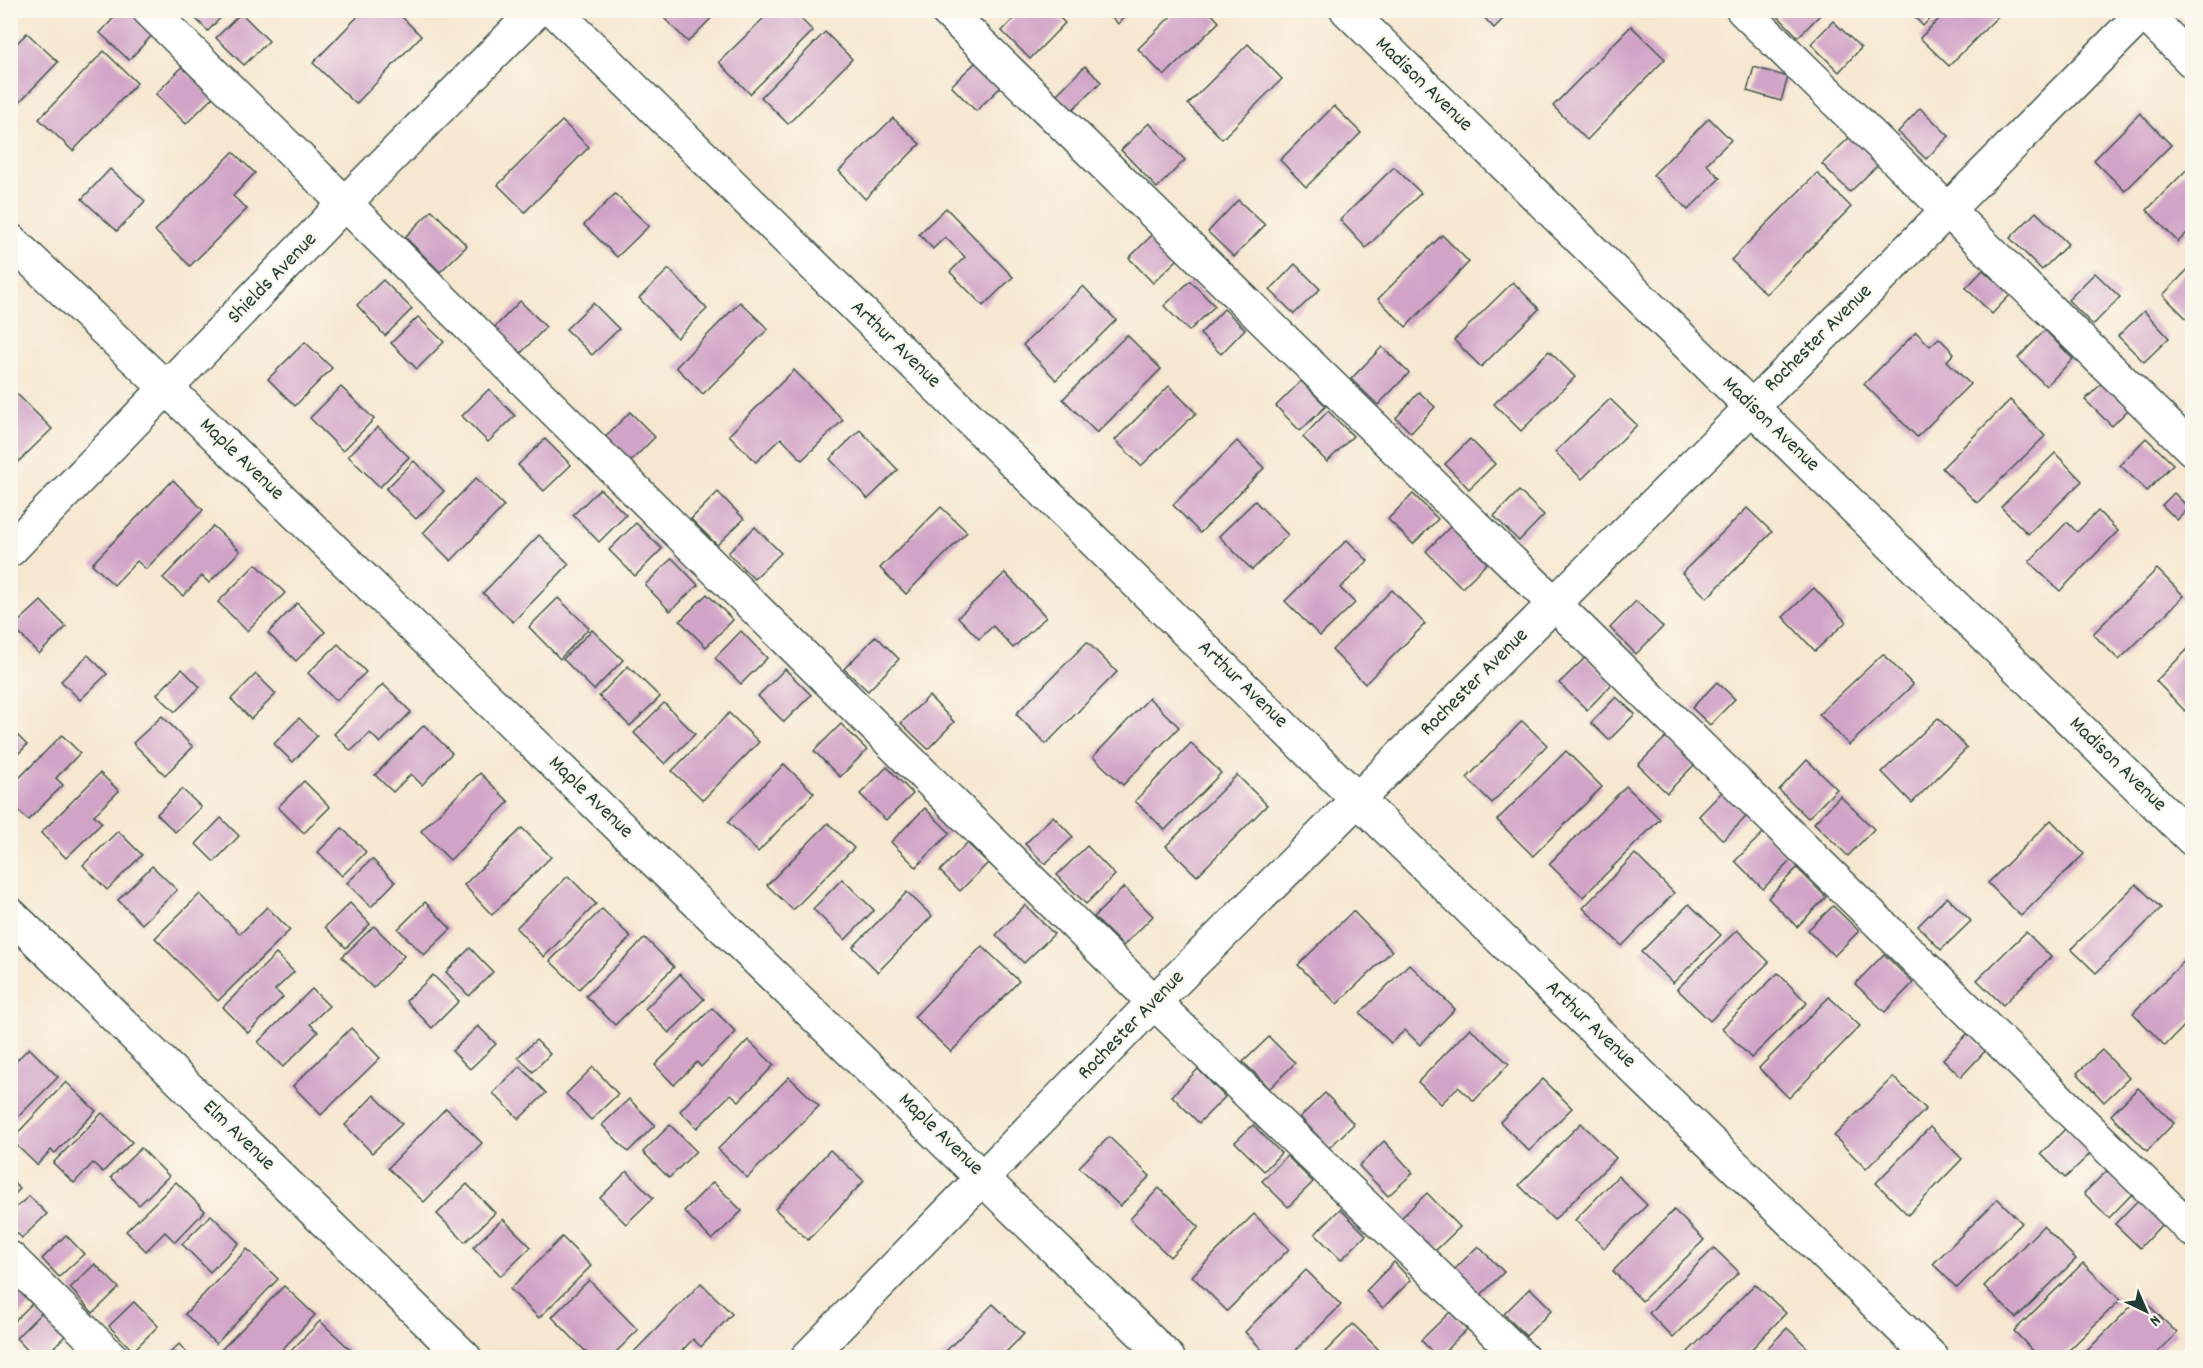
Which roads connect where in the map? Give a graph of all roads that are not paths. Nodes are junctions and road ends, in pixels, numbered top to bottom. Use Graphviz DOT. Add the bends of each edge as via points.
graph roads {
  1 [pos="149,10"];
  2 [pos="537,10"];
  3 [pos="554,10"];
  4 [pos="946,10"];
  5 [pos="1347,10"];
  6 [pos="1743,10"];
  7 [pos="2143,11"];
  8 [pos="2193,61"];
  9 [pos="344,204"];
  10 [pos="1947,209"];
  11 [pos="10,240"];
  12 [pos="168,389"];
  13 [pos="1752,407"];
  14 [pos="2193,449"];
  15 [pos="10,550"];
  16 [pos="1554,604"];
  17 [pos="1358,800"];
  18 [pos="2193,839"];
  19 [pos="10,914"];
  20 [pos="1154,1002"];
  21 [pos="984,1178"];
  22 [pos="2193,1230"];
  23 [pos="10,1258"];
  24 [pos="112,1358"];
  25 [pos="465,1358"];
  26 [pos="807,1358"];
  27 [pos="1168,1358"];
  28 [pos="1522,1358"];
  29 [pos="1932,1358"];
  1 -- 9 [label="street"];
  2 -- 9 [label="street, Shields Avenue"];
  3 -- 17 [label="street, Arthur Avenue"];
  4 -- 16 [label="street"];
  5 -- 13 [label="street, Madison Avenue"];
  6 -- 10 [label="street"];
  7 -- 8 [label="street"];
  7 -- 10 [label="street, Rochester Avenue"];
  9 -- 12 [label="street, Shields Avenue"];
  9 -- 20 [label="street"];
  10 -- 13 [label="street, Rochester Avenue"];
  10 -- 14 [label="street"];
  11 -- 12 [label="street, Maple Avenue"];
  12 -- 15 [label="street, Shields Avenue"];
  12 -- 21 [label="street, Maple Avenue"];
  13 -- 16 [label="street, Rochester Avenue"];
  13 -- 18 [label="street, Madison Avenue"];
  16 -- 17 [label="street, Rochester Avenue"];
  16 -- 22 [label="street"];
  17 -- 20 [label="street, Rochester Avenue"];
  17 -- 29 [label="street, Arthur Avenue"];
  19 -- 25 [label="street, Elm Avenue"];
  20 -- 21 [label="street, Rochester Avenue"];
  20 -- 28 [label="street"];
  21 -- 26 [label="street, Rochester Avenue"];
  21 -- 27 [label="street, Maple Avenue"];
  23 -- 24 [label="street"];
}
